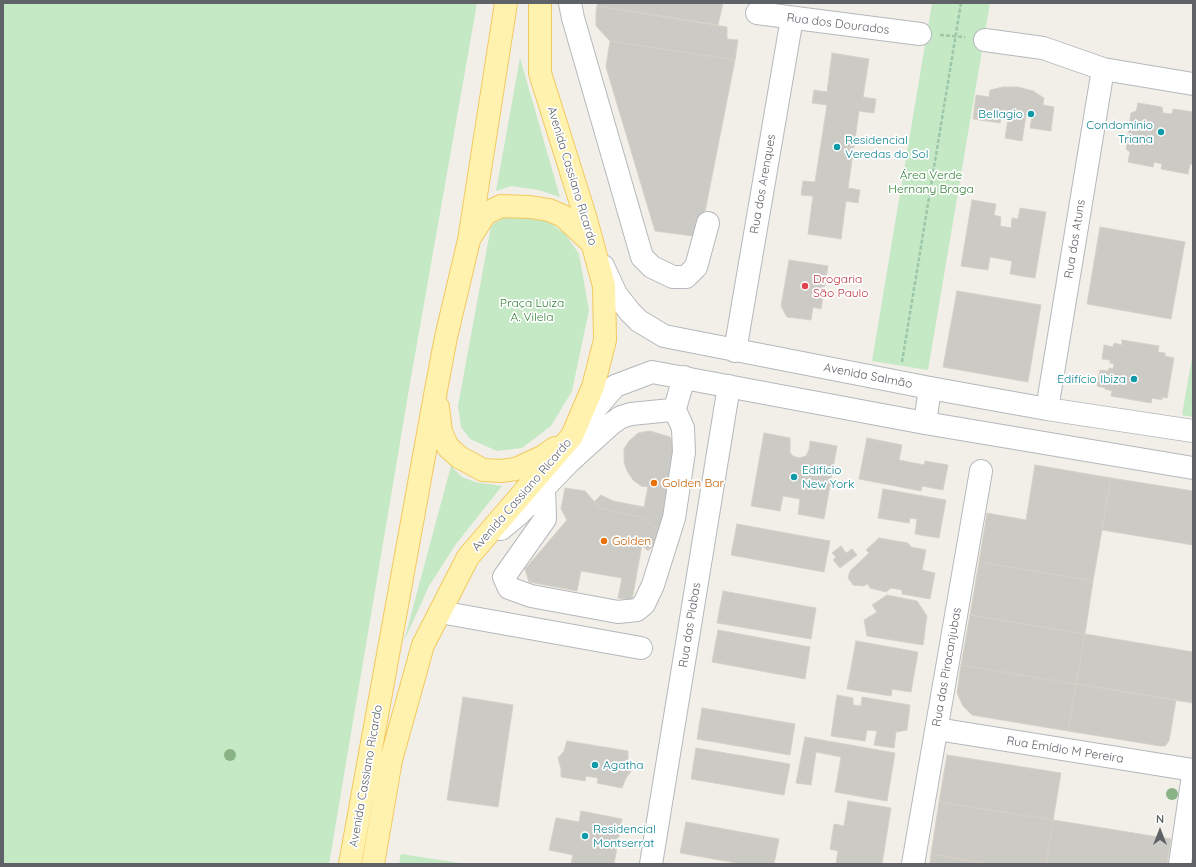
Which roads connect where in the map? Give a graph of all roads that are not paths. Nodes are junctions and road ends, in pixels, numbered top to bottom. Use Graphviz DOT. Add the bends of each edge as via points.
graph roads {
  1 [pos="506,3"];
  2 [pos="540,3"];
  3 [pos="570,3"];
  4 [pos="757,13"];
  5 [pos="792,18"];
  6 [pos="920,34"];
  7 [pos="985,40"];
  8 [pos="1103,69"];
  9 [pos="1193,84"];
  10 [pos="708,223"];
  11 [pos="469,240"];
  12 [pos="592,243"];
  13 [pos="735,351"];
  14 [pos="684,377"];
  15 [pos="729,386"];
  16 [pos="930,388"];
  17 [pos="436,390"];
  18 [pos="674,408"];
  19 [pos="1047,409"];
  20 [pos="925,423"];
  21 [pos="1193,431"];
  22 [pos="572,436"];
  23 [pos="1193,468"];
  24 [pos="981,471"];
  25 [pos="543,480"];
  26 [pos="440,612"];
  27 [pos="641,648"];
  28 [pos="937,729"];
  29 [pos="1193,770"];
  30 [pos="1193,774"];
  31 [pos="1185,862"];
  32 [pos="350,864"];
  33 [pos="373,864"];
  34 [pos="651,864"];
  35 [pos="913,864"];
  1 -- 11 [label="main road, Avenida Cassiano Ricardo"];
  2 -- 12 [label="main road, Avenida Cassiano Ricardo" via="540,73"];
  3 -- 10 [label="street" via="642,256 652,267 673,277 686,277 696,267"];
  4 -- 5 [label="street, Rua dos Dourados"];
  5 -- 6 [label="street, Rua dos Dourados"];
  5 -- 13 [label="street, Rua dos Arenques"];
  7 -- 8 [label="street" via="1043,48"];
  8 -- 9 [label="street"];
  8 -- 19 [label="street, Rua dos Atuns"];
  11 -- 12 [label="main road" via="485,214 501,206 549,210 562,216"];
  11 -- 17 [label="main road, Avenida Cassiano Ricardo"];
  12 -- 13 [label="street, Avenida Salmão" via="616,294 639,321 664,336"];
  12 -- 22 [label="main road, Avenida Cassiano Ricardo" via="604,286 605,340 593,386"];
  13 -- 16 [label="street, Avenida Salmão"];
  14 -- 15 [label="street"];
  14 -- 18 [label="street"];
  14 -- 22 [label="street" via="652,372 615,386"];
  15 -- 20 [label="street"];
  15 -- 34 [label="street, Rua das Piabas"];
  16 -- 19 [label="street, Avenida Salmão"];
  16 -- 20 [label="street"];
  17 -- 22 [label="main road" via="441,432 448,447 459,457 483,470 516,469 542,457"];
  17 -- 32 [label="main road, Avenida Cassiano Ricardo"];
  18 -- 25 [label="street" via="621,417 569,462"];
  18 -- 25 [label="street" via="683,428 684,452 674,518 653,585 644,604 637,610 618,612 531,596 509,588 504,577 545,518"];
  19 -- 21 [label="street, Avenida Salmão"];
  20 -- 23 [label="street"];
  22 -- 25 [label="main road, Avenida Cassiano Ricardo"];
  24 -- 28 [label="street, Rua das Piracanjubas"];
  25 -- 26 [label="main road, Avenida Cassiano Ricardo" via="468,557"];
  26 -- 27 [label="street"];
  26 -- 33 [label="main road, Avenida Cassiano Ricardo" via="423,645 391,760"];
  28 -- 29 [label="street, Rua Emídio M Pereira"];
  28 -- 35 [label="street, Rua das Piracanjubas"];
  30 -- 31 [label="street"];
}
